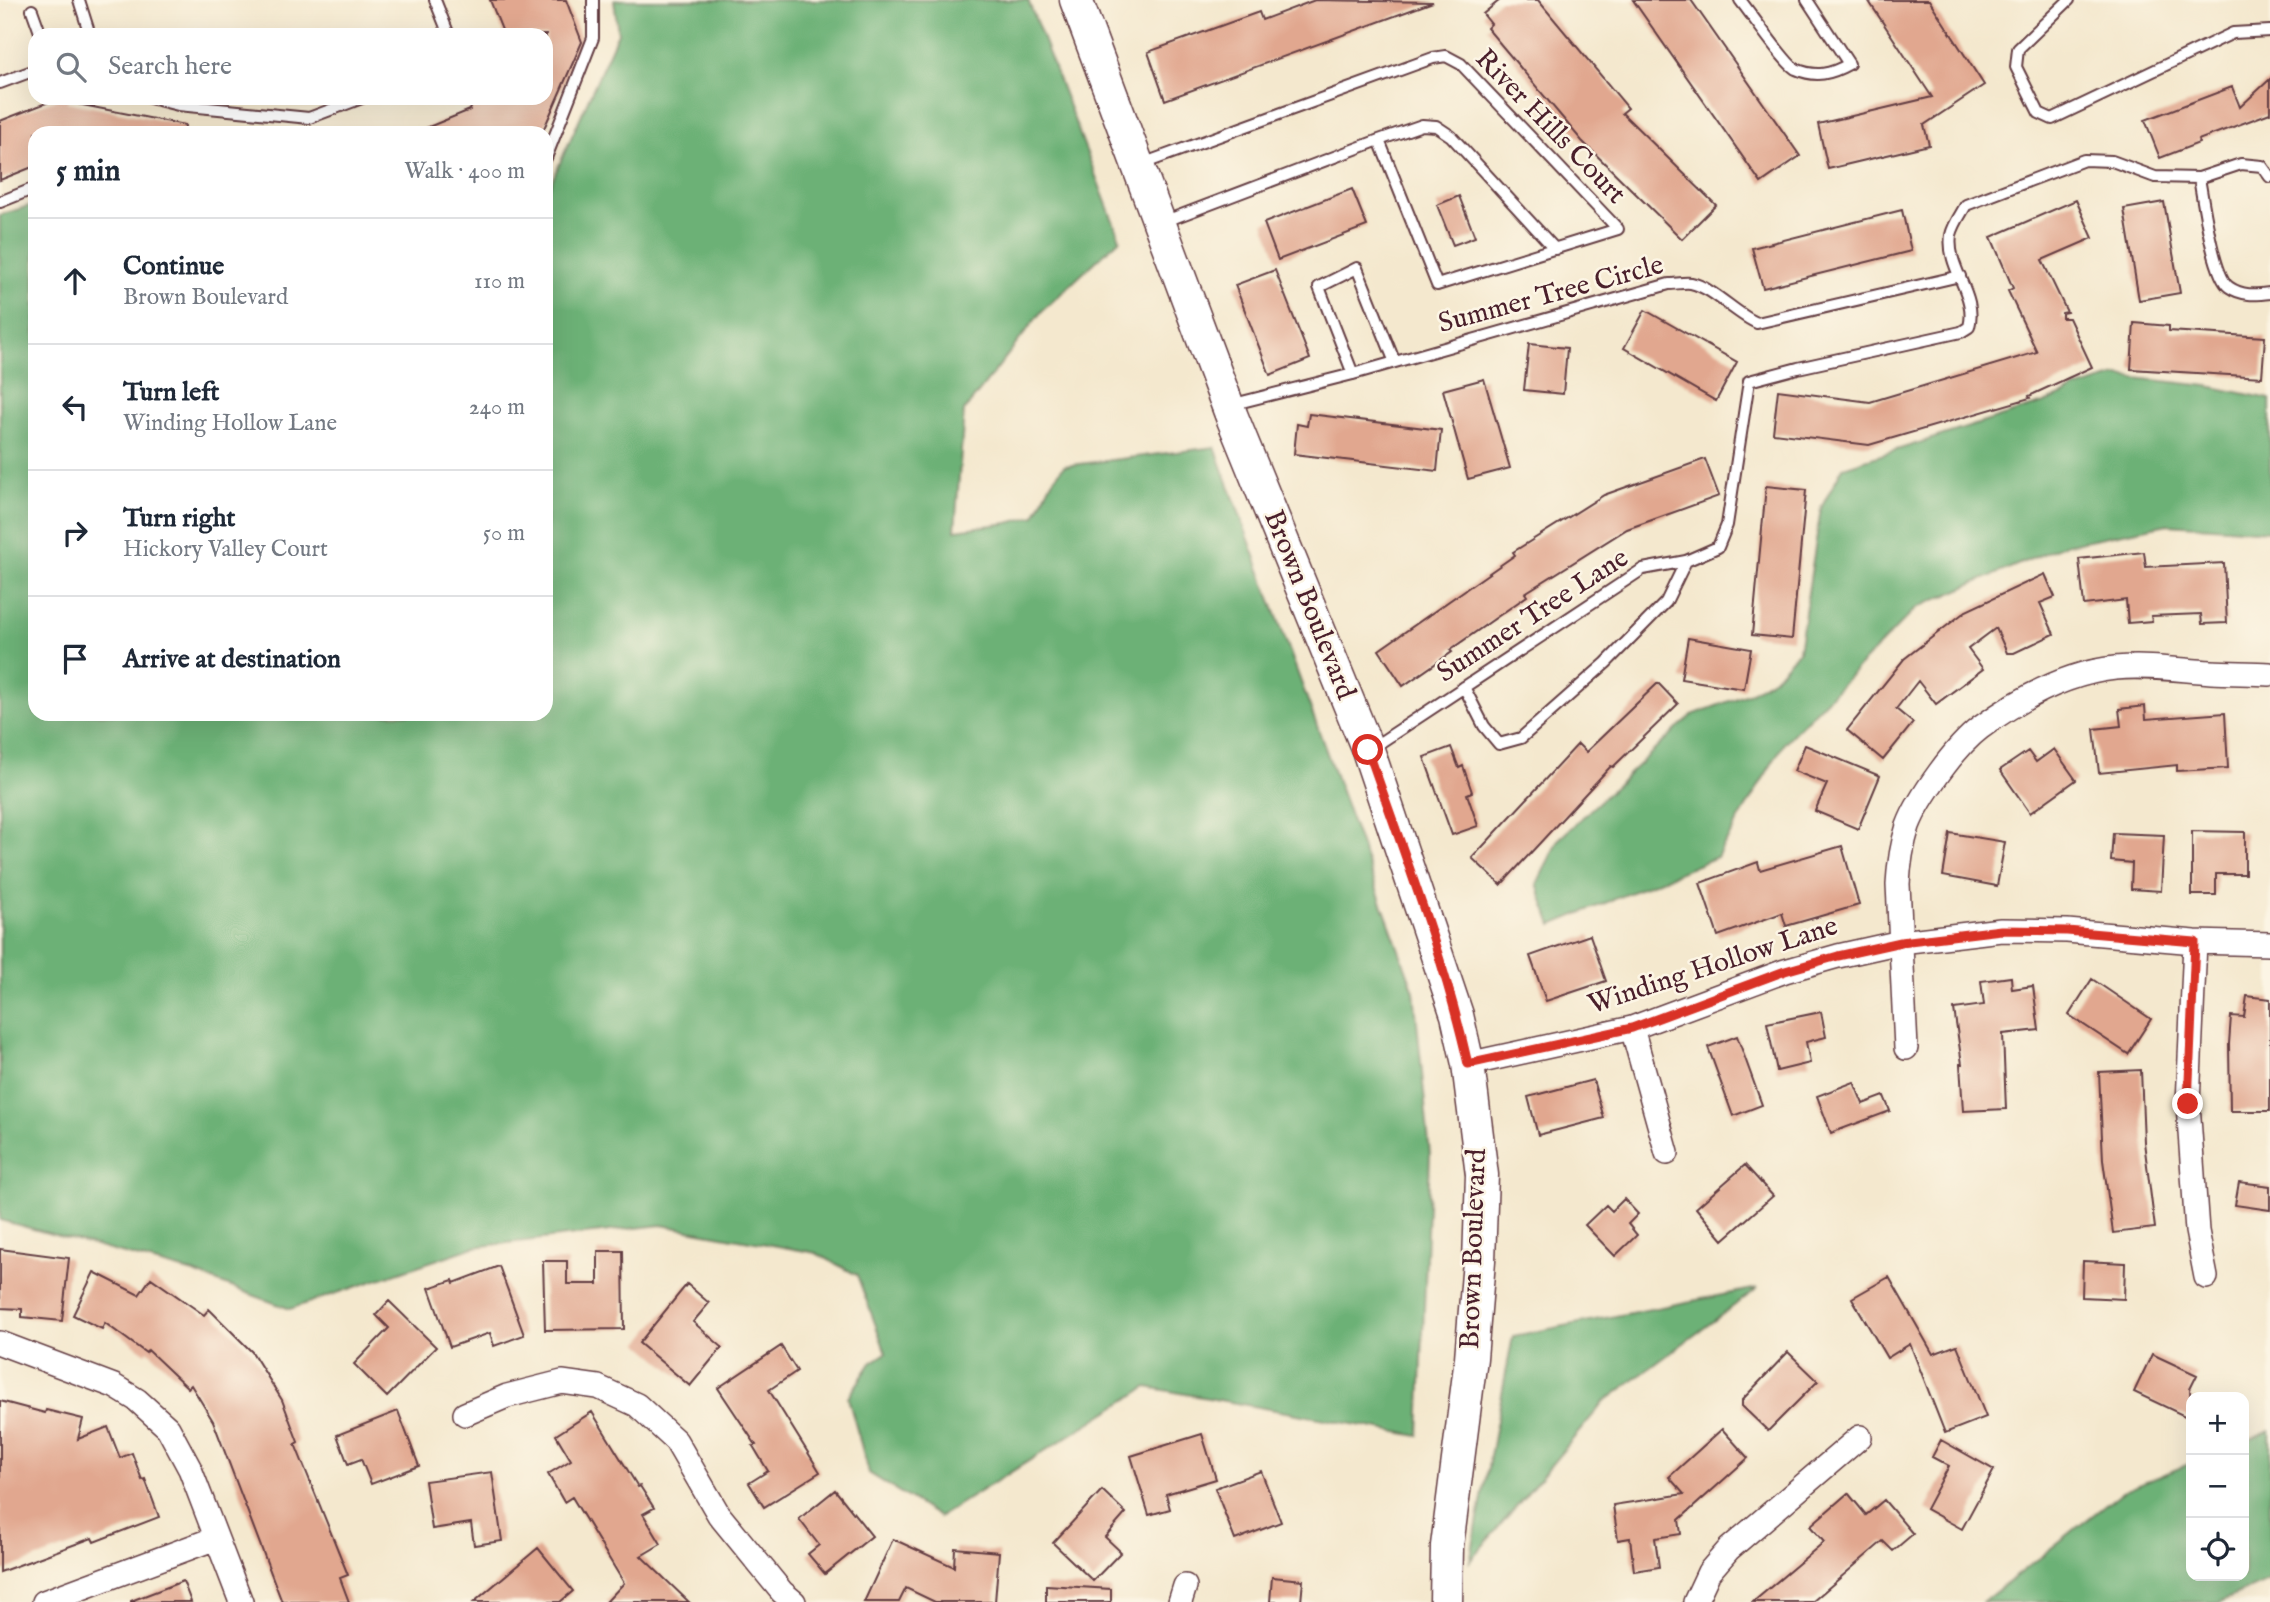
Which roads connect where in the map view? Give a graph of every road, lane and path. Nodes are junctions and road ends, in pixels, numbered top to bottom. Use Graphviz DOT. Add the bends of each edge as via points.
graph roads {
  1 [pos="79,0"];
  2 [pos="435,0"];
  3 [pos="593,0"];
  4 [pos="1076,0"];
  5 [pos="1740,0"];
  6 [pos="1807,0"];
  7 [pos="2069,0"];
  8 [pos="32,10"];
  9 [pos="38,28"];
  10 [pos="88,28"];
  11 [pos="446,28"];
  12 [pos="2270,31"];
  13 [pos="28,73"];
  14 [pos="0,83"];
  15 [pos="187,105"];
  16 [pos="343,105"];
  17 [pos="553,140"];
  18 [pos="1380,140"];
  19 [pos="1139,165"];
  20 [pos="2270,177"];
  21 [pos="2199,178"];
  22 [pos="28,191"];
  23 [pos="0,202"];
  24 [pos="1160,223"];
  25 [pos="1555,249"];
  26 [pos="1959,276"];
  27 [pos="2270,293"];
  28 [pos="1394,360"];
  29 [pos="1353,373"];
  30 [pos="1228,405"];
  31 [pos="1686,561"];
  32 [pos="2270,674"];
  33 [pos="1464,687"];
  34 [pos="1368,750"];
  35 [pos="1901,942"];
  36 [pos="2195,942"];
  37 [pos="2270,944"];
  38 [pos="1632,1028"];
  39 [pos="1906,1048"];
  40 [pos="1468,1064"];
  41 [pos="1667,1153"];
  42 [pos="2206,1277"];
  43 [pos="0,1343"];
  44 [pos="465,1413"];
  45 [pos="1860,1437"];
  46 [pos="216,1538"];
  47 [pos="783,1599"];
  48 [pos="44,1602"];
  49 [pos="241,1602"];
  50 [pos="1446,1602"];
  51 [pos="1695,1602"];
  1 -- 10 [label="lane"];
  2 -- 11 [label="lane"];
  3 -- 17 [label="lane" via="593,38"];
  4 -- 19 [label="street, Brown Boulevard"];
  5 -- 6 [label="lane" via="1794,69 1832,74 1849,64"];
  7 -- 12 [label="lane" via="2018,49 2016,67 2039,113 2052,119 2233,33"];
  8 -- 9 [label="lane"];
  13 -- 14 [label="lane"];
  15 -- 16 [label="lane" via="309,118"];
  18 -- 24 [label="lane"];
  18 -- 25 [label="lane" via="1422,125 1436,126 1451,136"];
  18 -- 25 [label="lane, River Hills Court" via="1437,285"];
  19 -- 24 [label="street, Brown Boulevard"];
  19 -- 25 [label="lane, River Hills Court" via="1446,56 1461,64 1618,229"];
  20 -- 21 [label="lane, Summer Tree Lane" via="2262,166 2241,164"];
  21 -- 26 [label="lane, Summer Tree Lane" via="2155,177 2112,160 2084,160 1966,205 1952,232 1950,253"];
  21 -- 27 [label="lane" via="2215,262 2226,285 2244,295"];
  22 -- 23 [label="lane"];
  24 -- 30 [label="street, Brown Boulevard"];
  26 -- 28 [label="lane, Summer Tree Circle" via="1757,324 1692,283 1669,284"];
  26 -- 31 [label="lane, Summer Tree Lane" via="1973,312 1969,327 1961,332 1749,381 1727,525 1718,547"];
  28 -- 29 [label="lane, Summer Tree Circle"];
  28 -- 29 [label="lane" via="1357,268 1319,287"];
  29 -- 30 [label="lane, Summer Tree Circle"];
  30 -- 34 [label="street, Brown Boulevard"];
  31 -- 33 [label="lane, Summer Tree Lane" via="1643,569"];
  31 -- 33 [label="lane" via="1667,602 1521,737 1499,744"];
  32 -- 35 [label="street" via="2113,668 2077,675 2039,692 1979,729 1923,795 1908,826 1898,884"];
  33 -- 34 [label="lane, Summer Tree Lane"];
  34 -- 40 [label="street, Brown Boulevard" via="1442,966"];
  35 -- 36 [label="street, Winding Hollow Lane" via="2001,930"];
  35 -- 38 [label="street, Winding Hollow Lane" via="1785,971"];
  35 -- 39 [label="street"];
  36 -- 37 [label="street, Winding Hollow Lane"];
  36 -- 42 [label="street" via="2188,1104 2197,1231"];
  38 -- 40 [label="street, Winding Hollow Lane"];
  38 -- 41 [label="street"];
  40 -- 50 [label="street, Brown Boulevard" via="1482,1175 1479,1261 1447,1546"];
  43 -- 46 [label="street" via="137,1399 169,1428"];
  44 -- 47 [label="street" via="562,1382 597,1387 637,1405 676,1441 719,1515"];
  45 -- 51 [label="street" via="1729,1549 1709,1573"];
  46 -- 48 [label="street"];
  46 -- 49 [label="street"];
}
